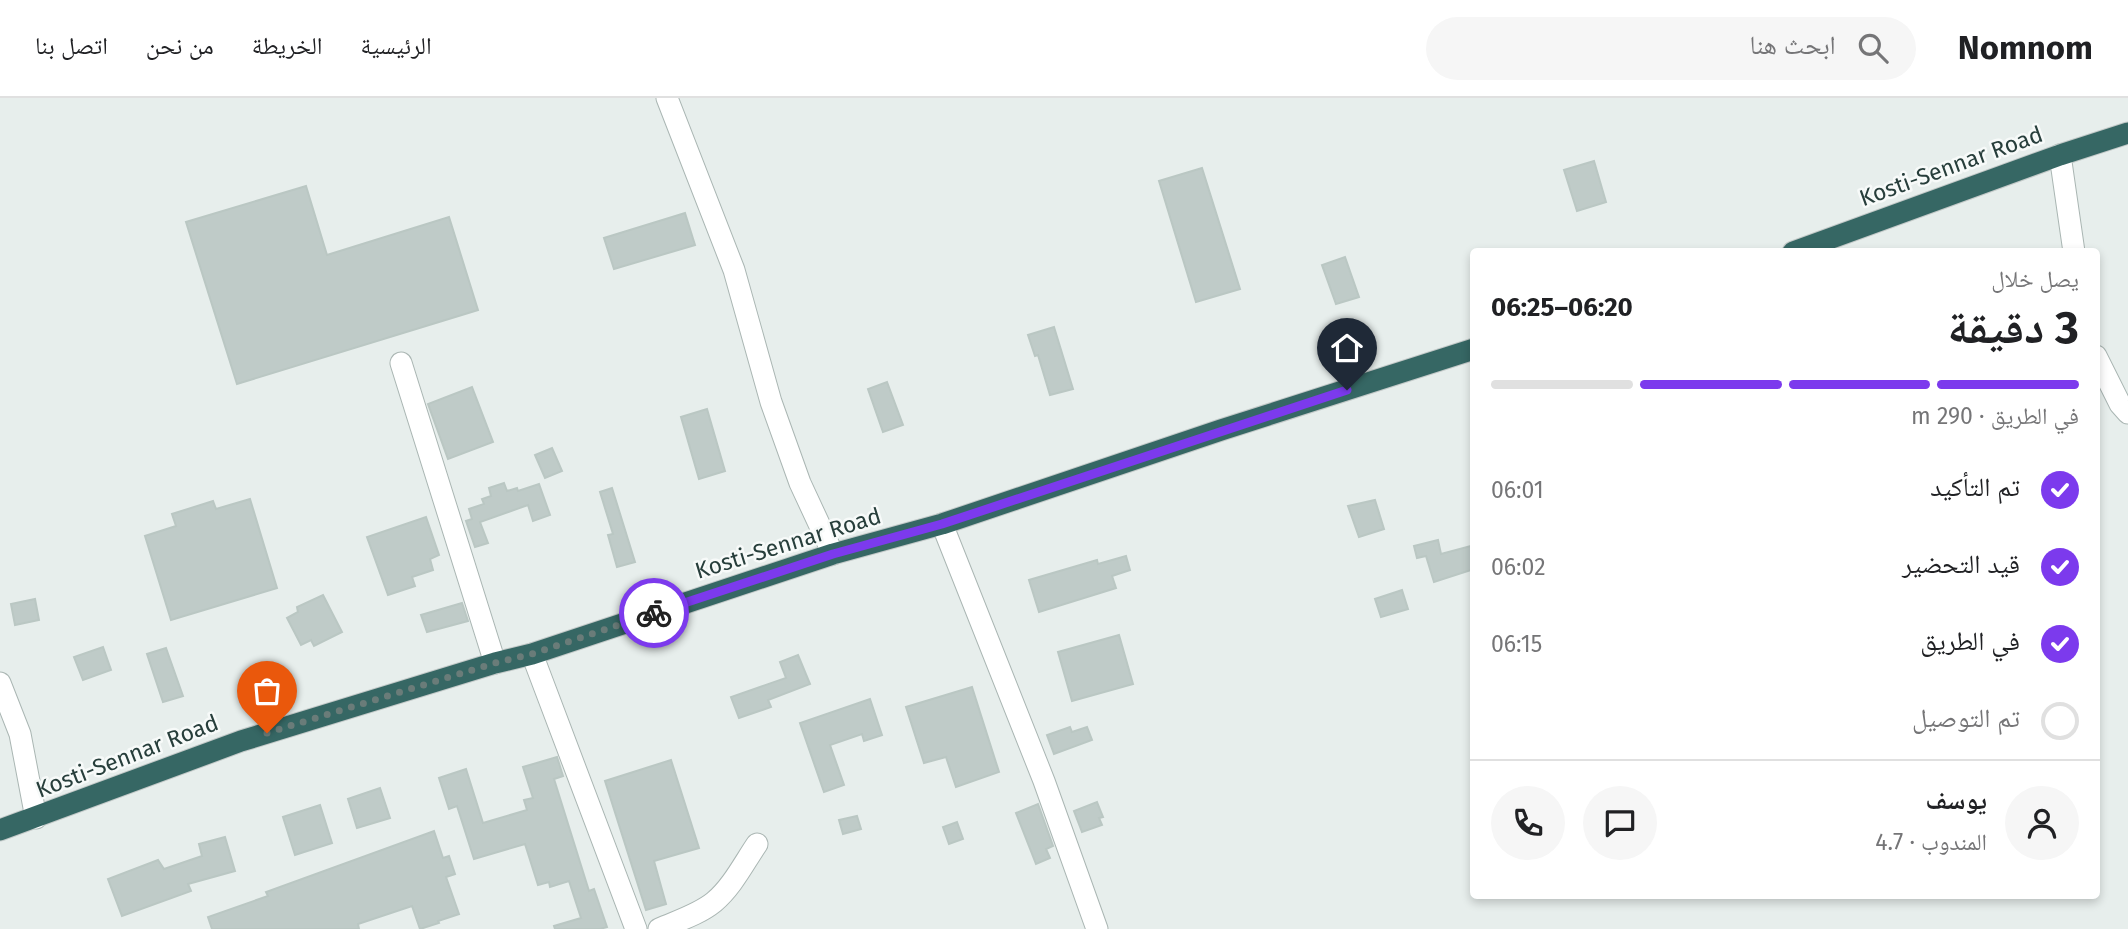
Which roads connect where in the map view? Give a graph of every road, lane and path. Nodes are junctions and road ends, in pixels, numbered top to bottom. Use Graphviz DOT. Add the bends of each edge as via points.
graph roads {
  1 [pos="667,98"];
  2 [pos="2128,133"];
  3 [pos="2060,155"];
  4 [pos="1804,248"];
  5 [pos="2073,248"];
  6 [pos="1470,350"];
  7 [pos="401,363"];
  8 [pos="2100,364"];
  9 [pos="2128,413"];
  10 [pos="942,524"];
  11 [pos="833,554"];
  12 [pos="532,654"];
  13 [pos="495,663"];
  14 [pos="0,683"];
  15 [pos="36,818"];
  16 [pos="0,830"];
  17 [pos="757,844"];
  18 [pos="636,929"];
  19 [pos="659,929"];
  20 [pos="1097,929"];
  1 -- 11 [label="street" via="734,270 787,448"];
  2 -- 3 [label="highway, Kosti-Sennar Road"];
  3 -- 4 [label="highway, Kosti-Sennar Road"];
  3 -- 5 [label="street"];
  6 -- 10 [label="highway, Kosti-Sennar Road"];
  7 -- 13 [label="street"];
  8 -- 9 [label="street"];
  10 -- 11 [label="highway, Kosti-Sennar Road"];
  10 -- 20 [label="street"];
  11 -- 12 [label="highway, Kosti-Sennar Road"];
  12 -- 13 [label="highway, Kosti-Sennar Road"];
  12 -- 18 [label="street"];
  13 -- 15 [label="highway, Kosti-Sennar Road" via="242,741"];
  14 -- 15 [label="street" via="20,734"];
  15 -- 16 [label="highway, Kosti-Sennar Road"];
  17 -- 19 [label="street" via="713,903"];
}
